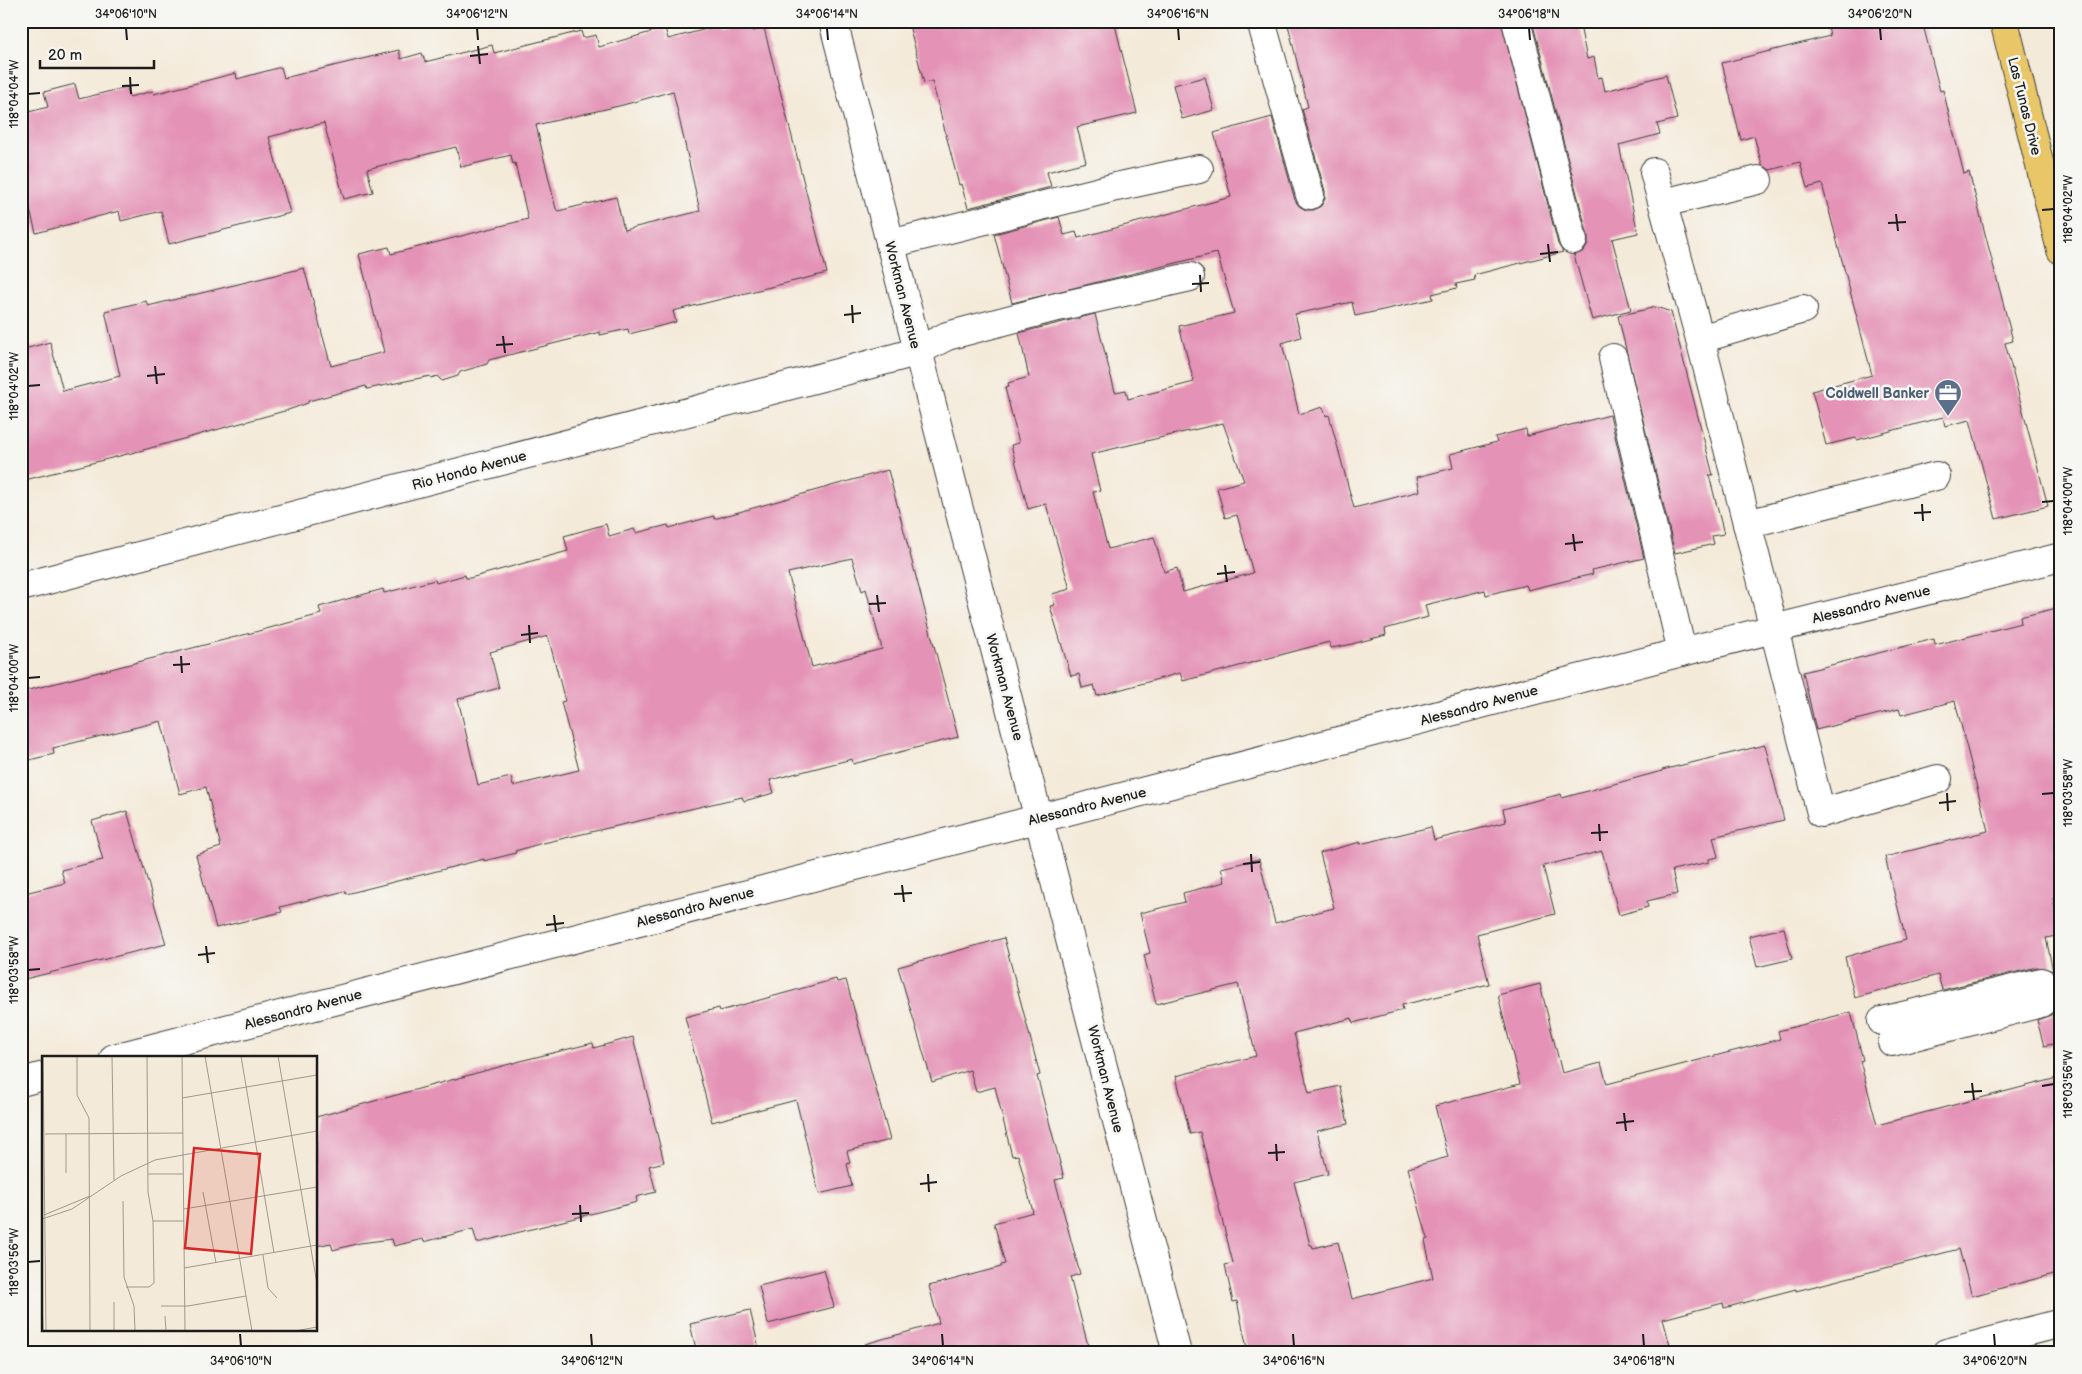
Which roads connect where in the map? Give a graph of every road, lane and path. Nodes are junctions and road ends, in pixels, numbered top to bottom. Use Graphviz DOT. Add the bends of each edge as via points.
graph roads {
  1 [pos="833,21"];
  2 [pos="1261,21"];
  3 [pos="1516,21"];
  4 [pos="2004,21"];
  5 [pos="1198,169"];
  6 [pos="1654,172"];
  7 [pos="1758,180"];
  8 [pos="1310,195"];
  9 [pos="1663,203"];
  10 [pos="1573,240"];
  11 [pos="890,244"];
  12 [pos="2061,250"];
  13 [pos="1190,277"];
  14 [pos="1803,309"];
  15 [pos="1700,339"];
  16 [pos="916,352"];
  17 [pos="1613,358"];
  18 [pos="1936,476"];
  19 [pos="1747,524"];
  20 [pos="2061,557"];
  21 [pos="21,587"];
  22 [pos="1774,629"];
  23 [pos="1682,652"];
  24 [pos="1938,779"];
  25 [pos="1039,817"];
  26 [pos="2059,989"];
  27 [pos="1887,1031"];
  28 [pos="122,1056"];
  29 [pos="42,1077"];
  30 [pos="21,1082"];
  31 [pos="2061,1324"];
  32 [pos="1177,1353"];
  33 [pos="1946,1353"];
  1 -- 11 [label="street, Workman Avenue"];
  2 -- 8 [label="street"];
  3 -- 10 [label="street"];
  4 -- 12 [label="main road, Las Tunas Drive"];
  5 -- 11 [label="street" via="1116,186"];
  6 -- 9 [label="street"];
  7 -- 9 [label="street"];
  9 -- 15 [label="street"];
  11 -- 16 [label="street, Workman Avenue"];
  13 -- 16 [label="street, Rio Hondo Avenue" via="947,336"];
  14 -- 15 [label="street"];
  15 -- 19 [label="street"];
  16 -- 21 [label="street, Rio Hondo Avenue"];
  16 -- 25 [label="street, Workman Avenue"];
  17 -- 23 [label="street"];
  18 -- 19 [label="street"];
  19 -- 22 [label="street"];
  20 -- 22 [label="street, Alessandro Avenue"];
  22 -- 23 [label="street, Alessandro Avenue"];
  22 -- 24 [label="street" via="1821,812"];
  23 -- 25 [label="street, Alessandro Avenue"];
  25 -- 28 [label="street, Alessandro Avenue"];
  25 -- 32 [label="street, Workman Avenue"];
  26 -- 27 [label="street" via="2041,982"];
  29 -- 30 [label="street"];
  31 -- 33 [label="street"];
}
